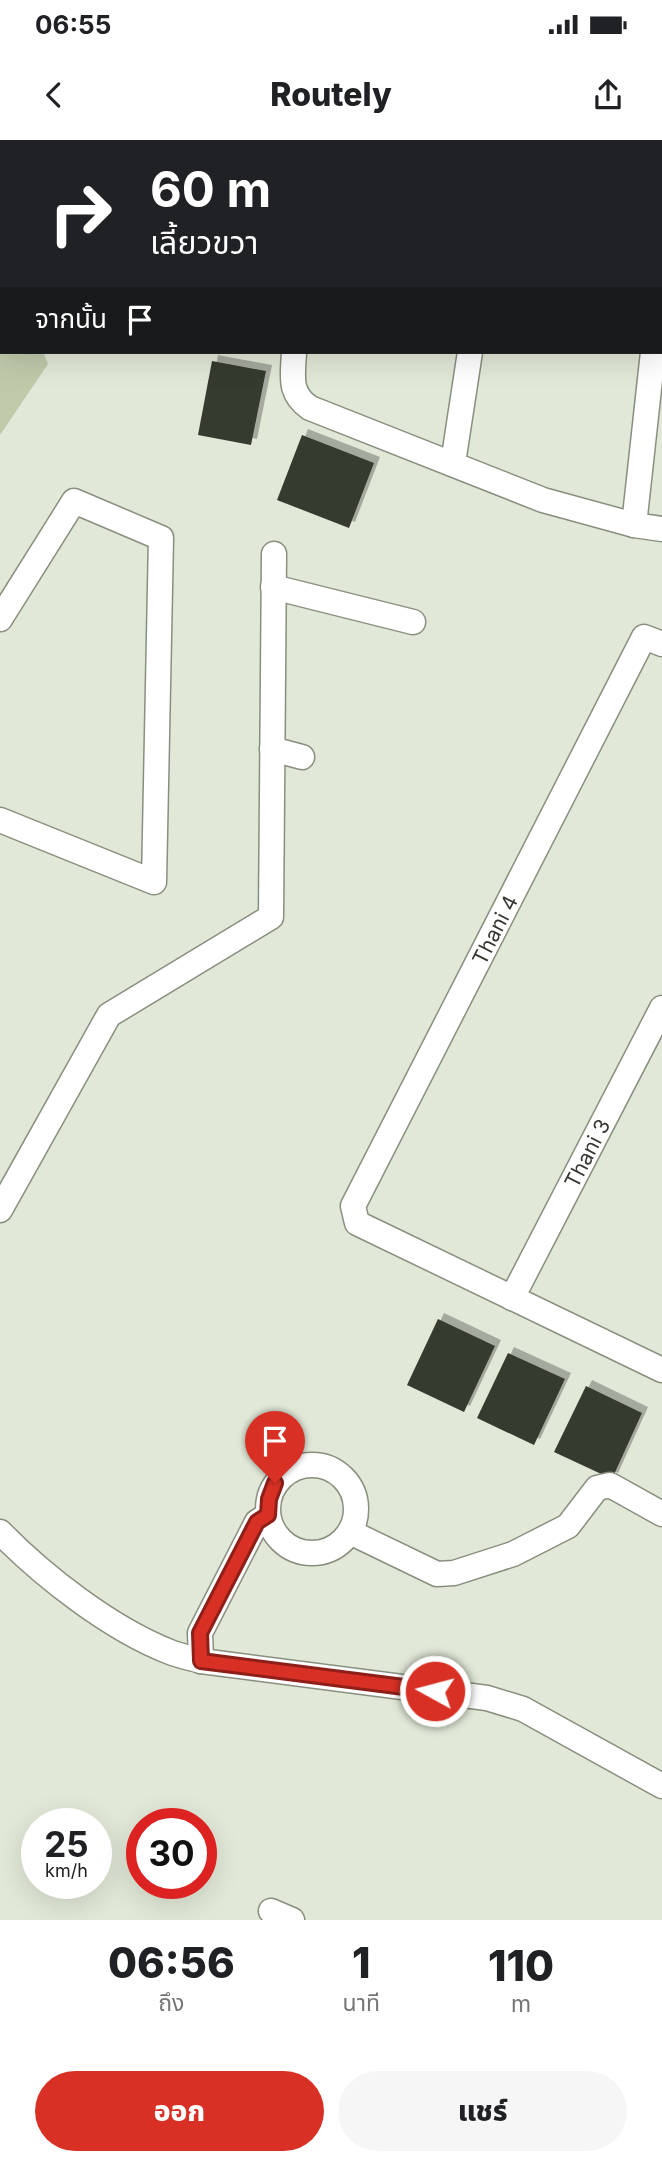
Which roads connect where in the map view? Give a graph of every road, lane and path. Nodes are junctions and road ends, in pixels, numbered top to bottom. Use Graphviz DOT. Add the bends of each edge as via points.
graph roads {
  1 [pos="294,354"];
  2 [pos="470,354"];
  3 [pos="650,354"];
  4 [pos="453,463"];
  5 [pos="634,525"];
  6 [pos="662,529"];
  7 [pos="274,554"];
  8 [pos="273,587"];
  9 [pos="0,619"];
  10 [pos="413,622"];
  11 [pos="653,641"];
  12 [pos="272,749"];
  13 [pos="302,757"];
  14 [pos="0,820"];
  15 [pos="662,1009"];
  16 [pos="0,1210"];
  17 [pos="512,1298"];
  18 [pos="662,1370"];
  19 [pos="662,1514"];
  20 [pos="268,1515"];
  21 [pos="0,1532"];
  22 [pos="350,1532"];
  23 [pos="201,1661"];
  24 [pos="662,1786"];
  1 -- 4 [label="street" via="294,392 300,402"];
  2 -- 4 [label="street"];
  3 -- 5 [label="street"];
  4 -- 5 [label="street" via="543,500"];
  5 -- 6 [label="street"];
  7 -- 8 [label="street"];
  8 -- 10 [label="street"];
  8 -- 12 [label="street"];
  9 -- 14 [label="street" via="74,501 161,538 154,882"];
  11 -- 17 [label="street, Thani 4" via="353,1206 357,1223"];
  12 -- 13 [label="street"];
  12 -- 16 [label="street" via="271,917 109,1015"];
  15 -- 17 [label="street, Thani 3"];
  17 -- 18 [label="street"];
  19 -- 22 [label="street" via="610,1485 597,1488 568,1527 513,1554 437,1574"];
  20 -- 22 [label="street" via="274,1532 287,1546 304,1553 322,1552"];
  20 -- 22 [label="street" via="275,1483 303,1465 320,1465 347,1482 354,1497 356,1513"];
  20 -- 23 [label="street" via="257,1522 200,1633"];
  21 -- 23 [label="street" via="102,1616 171,1652"];
  23 -- 24 [label="street" via="487,1698 523,1709"];
}
